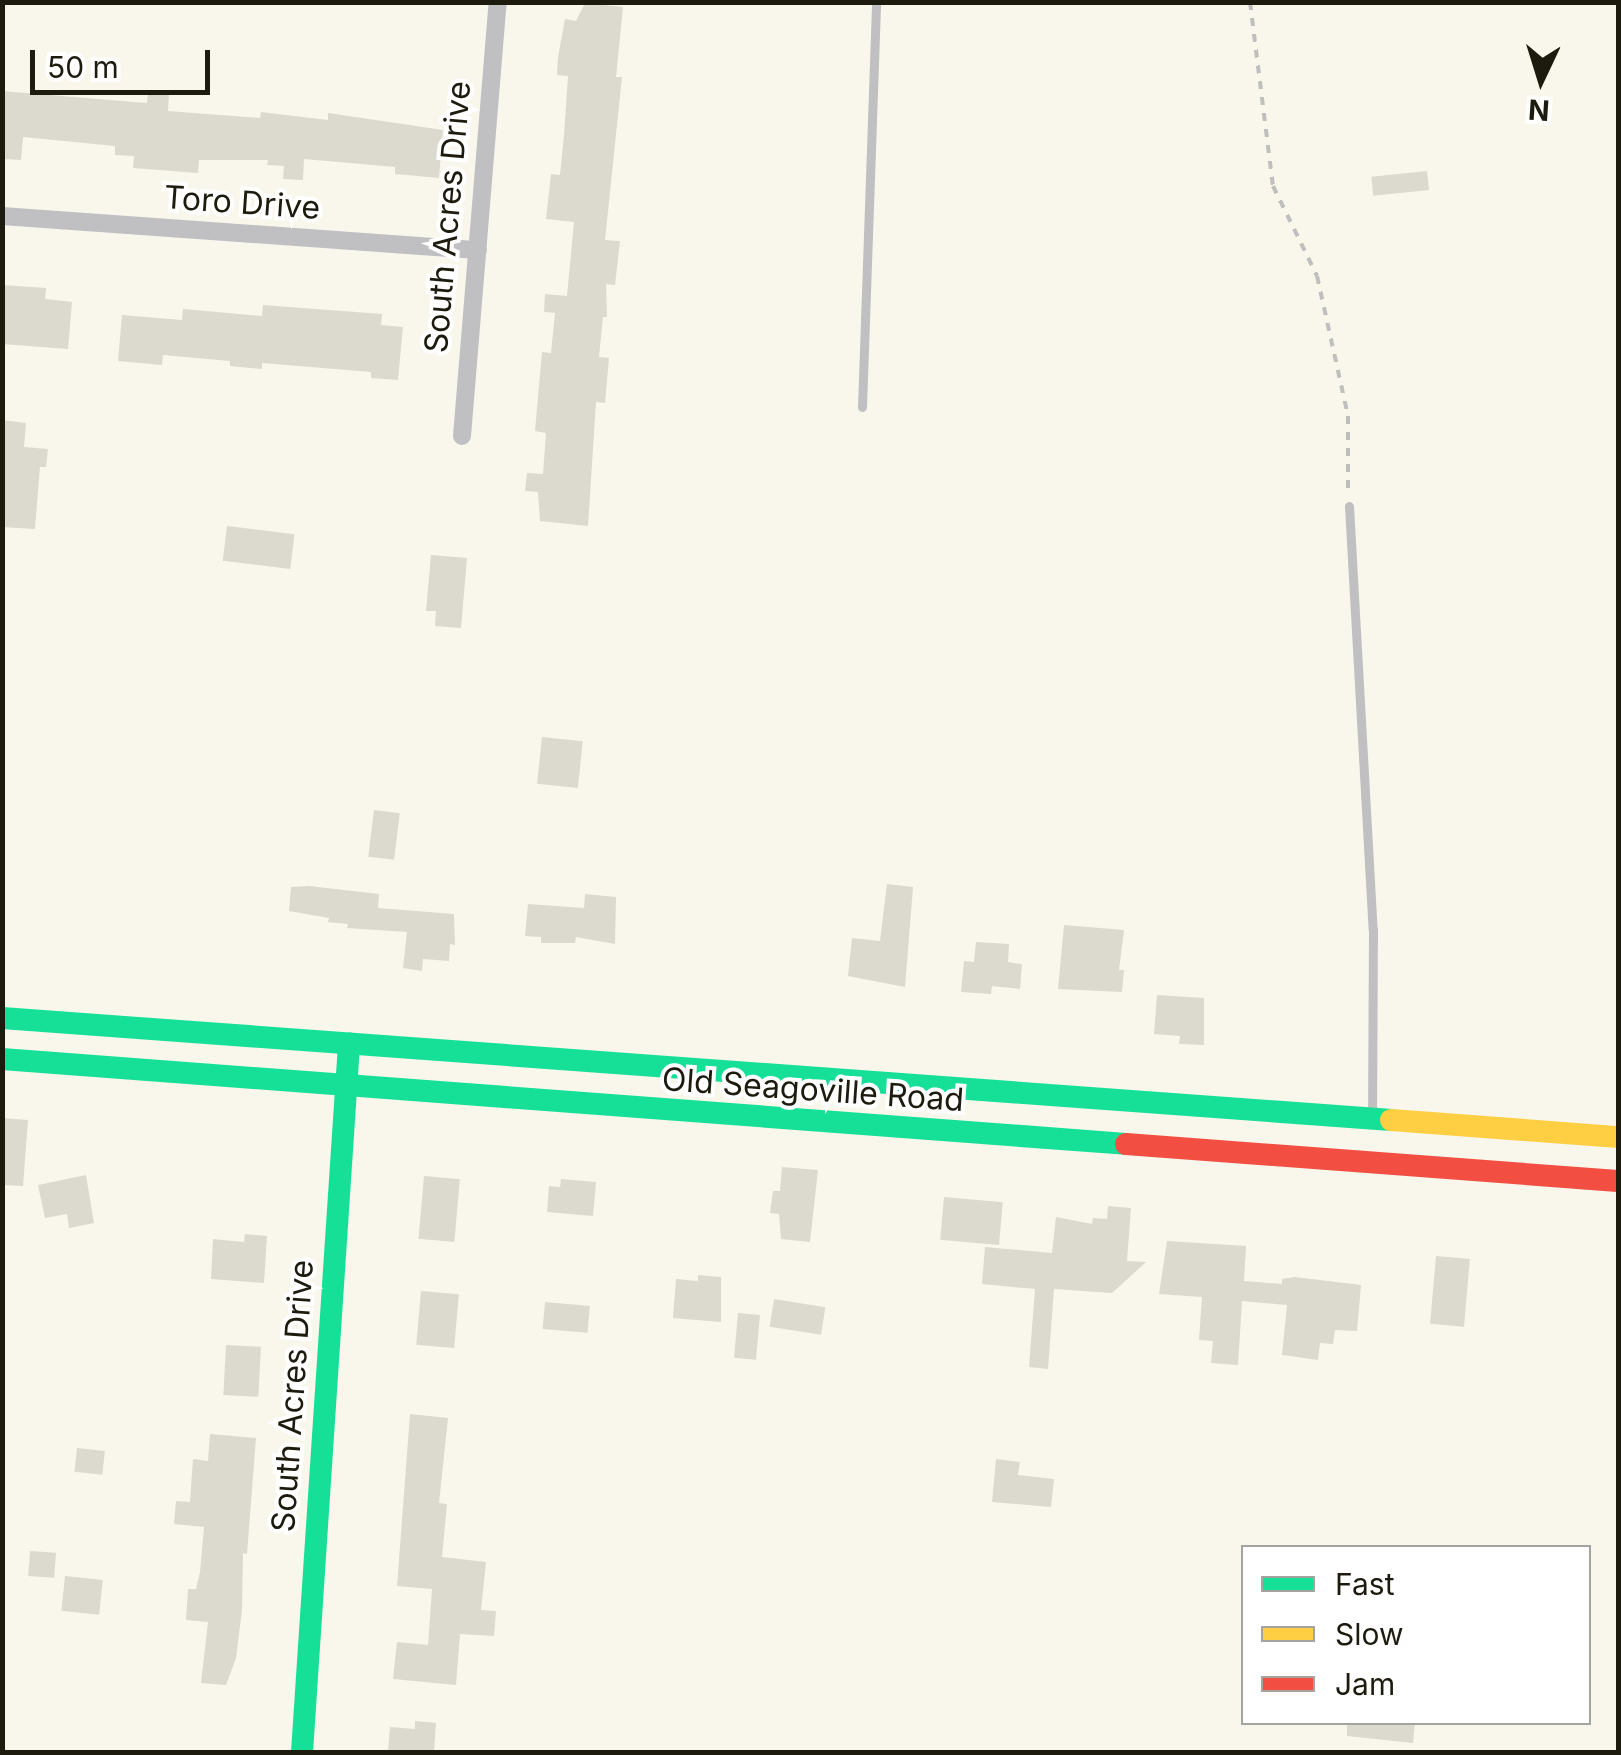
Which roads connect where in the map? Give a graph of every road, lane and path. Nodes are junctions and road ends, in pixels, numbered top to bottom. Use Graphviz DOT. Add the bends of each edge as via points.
graph roads {
  1 [pos="498,2"];
  2 [pos="876,2"];
  3 [pos="1250,2"];
  4 [pos="2,216"];
  5 [pos="478,250"];
  6 [pos="862,407"];
  7 [pos="462,436"];
  8 [pos="1348,506"];
  9 [pos="2,1018"];
  10 [pos="350,1044"];
  11 [pos="2,1059"];
  12 [pos="346,1088"];
  13 [pos="1020,1094"];
  14 [pos="1372,1118"];
  15 [pos="1618,1136"];
  16 [pos="1016,1137"];
  17 [pos="1369,1163"];
  18 [pos="1618,1182"];
  19 [pos="302,1752"];
  1 -- 5 [label="street, South Acres Drive"];
  2 -- 6 [label="lane"];
  3 -- 8 [label="path" via="1273,186 1317,276 1348,416"];
  4 -- 5 [label="street, Toro Drive"];
  5 -- 7 [label="street, South Acres Drive"];
  8 -- 14 [label="lane" via="1373,930"];
  9 -- 10 [label="main road, Old Seagoville Road"];
  10 -- 12 [label="main road, South Acres Drive"];
  10 -- 13 [label="main road, Old Seagoville Road"];
  11 -- 12 [label="main road, Old Seagoville Road"];
  12 -- 16 [label="main road, Old Seagoville Road"];
  12 -- 19 [label="main road, South Acres Drive"];
  13 -- 14 [label="main road, Old Seagoville Road"];
  13 -- 16 [label="main road"];
  14 -- 15 [label="main road, Old Seagoville Road"];
  14 -- 17 [label="main road"];
  16 -- 17 [label="main road, Old Seagoville Road"];
  17 -- 18 [label="main road, Old Seagoville Road"];
}
